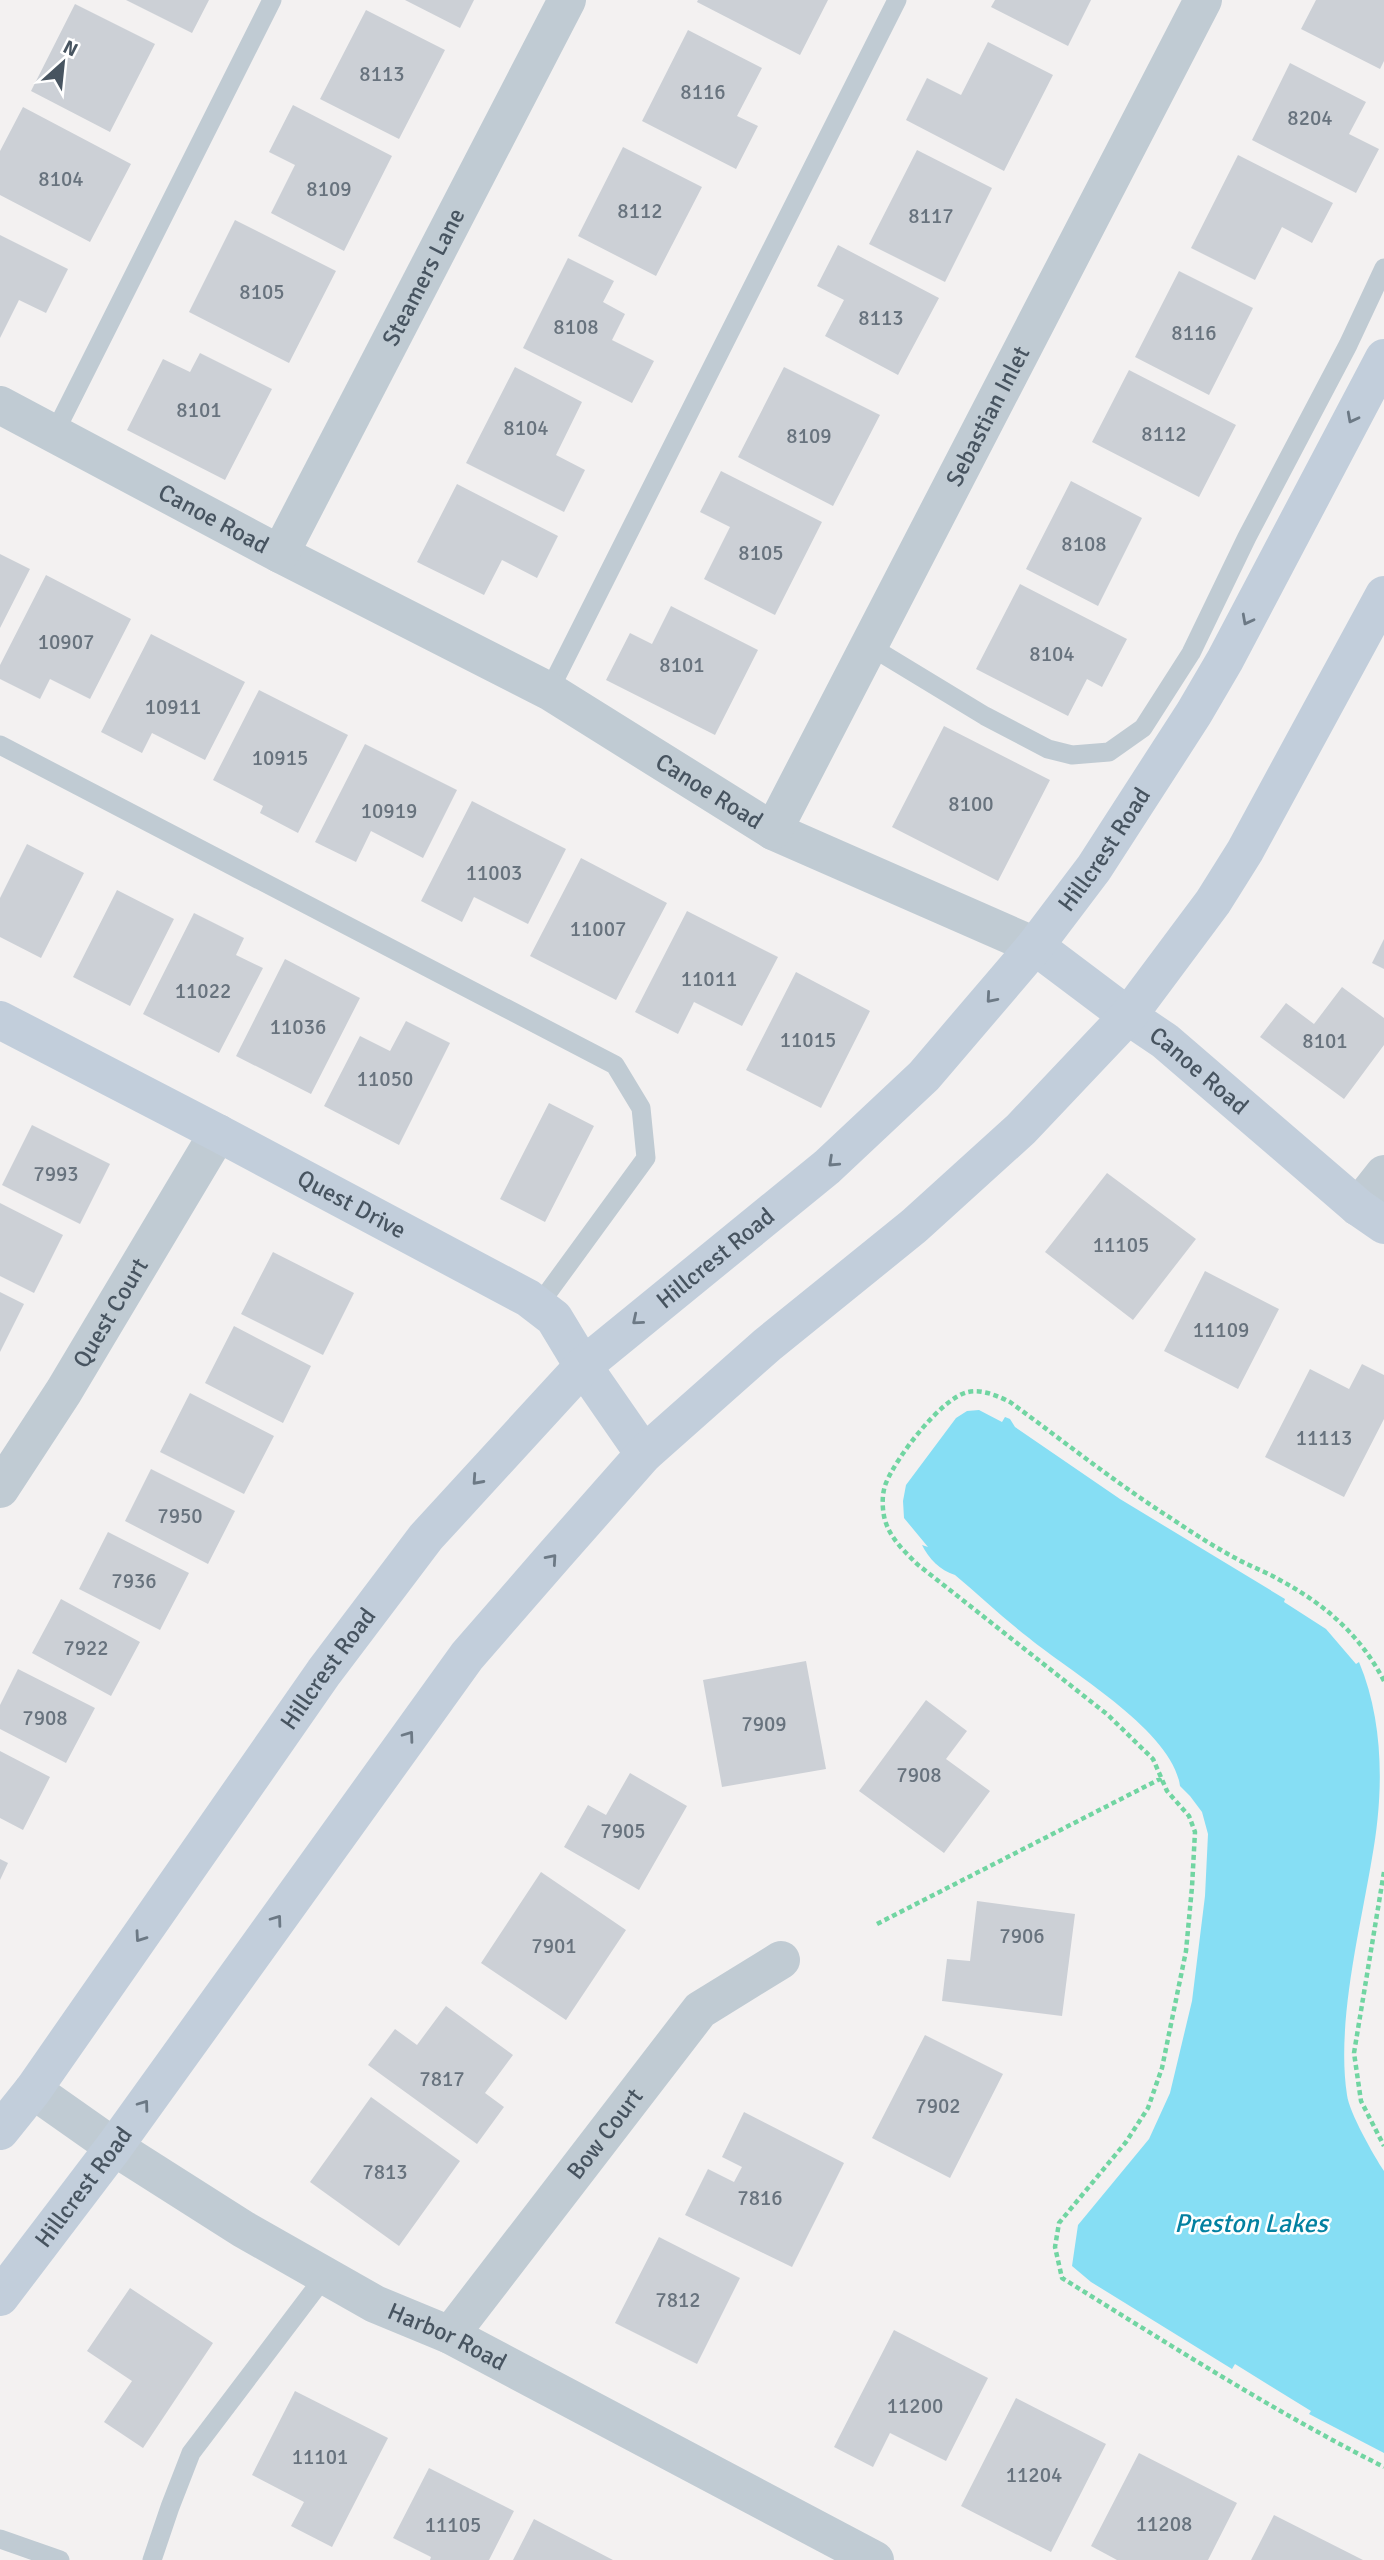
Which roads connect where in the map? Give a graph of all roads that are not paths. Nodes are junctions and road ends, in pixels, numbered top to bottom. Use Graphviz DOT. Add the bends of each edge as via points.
graph roads {
  1 [pos="272,0"];
  2 [pos="567,0"];
  3 [pos="897,0"];
  4 [pos="1203,0"];
  5 [pos="1384,268"];
  6 [pos="1384,358"];
  7 [pos="0,405"];
  8 [pos="54,434"];
  9 [pos="281,554"];
  10 [pos="1384,595"];
  11 [pos="868,645"];
  12 [pos="549,691"];
  13 [pos="0,745"];
  14 [pos="773,831"];
  15 [pos="1035,946"];
  16 [pos="1128,1016"];
  17 [pos="0,1020"];
  18 [pos="218,1133"];
  19 [pos="1384,1174"];
  20 [pos="1371,1216"];
  21 [pos="538,1306"];
  22 [pos="583,1366"];
  23 [pos="644,1454"];
  24 [pos="0,1489"];
  25 [pos="781,1959"];
  26 [pos="33,2090"];
  27 [pos="0,2132"];
  28 [pos="114,2147"];
  29 [pos="325,2276"];
  30 [pos="0,2297"];
  31 [pos="450,2335"];
  32 [pos="0,2539"];
  33 [pos="60,2560"];
  34 [pos="152,2560"];
  35 [pos="875,2560"];
  1 -- 8 [label="lane"];
  2 -- 9 [label="street, Steamers Lane"];
  3 -- 12 [label="lane"];
  4 -- 11 [label="street, Sebastian Inlet"];
  5 -- 11 [label="lane" via="1191,653 1143,727 1109,752 1072,755 1048,749"];
  6 -- 15 [label="main road, Hillcrest Road, one-way" via="1195,713 1094,869"];
  7 -- 8 [label="street, Canoe Road"];
  8 -- 9 [label="street, Canoe Road"];
  9 -- 12 [label="street, Canoe Road"];
  10 -- 16 [label="main road, Hillcrest Road" via="1245,851"];
  11 -- 14 [label="street, Sebastian Inlet"];
  12 -- 14 [label="street, Canoe Road"];
  13 -- 21 [label="lane" via="615,1065 641,1108 646,1158"];
  14 -- 15 [label="street, Canoe Road"];
  15 -- 16 [label="main road, Canoe Road"];
  15 -- 22 [label="main road, Hillcrest Road, one-way" via="924,1076 827,1167"];
  16 -- 20 [label="main road, Canoe Road" via="1165,1041"];
  16 -- 23 [label="main road, Hillcrest Road" via="1002,1147"];
  17 -- 18 [label="main road, Quest Drive"];
  18 -- 21 [label="main road, Quest Drive"];
  18 -- 24 [label="street, Quest Court"];
  19 -- 20 [label="street"];
  21 -- 22 [label="main road, Quest Drive" via="554,1318"];
  22 -- 23 [label="main road, Quest Drive"];
  22 -- 26 [label="main road, Hillcrest Road, one-way" via="426,1537 324,1672"];
  28 -- 23 [label="main road, Hillcrest Road, one-way" via="467,1656"];
  25 -- 31 [label="street, Bow Court" via="700,2010"];
  26 -- 27 [label="main road, Hillcrest Road"];
  26 -- 28 [label="street, Harbor Road"];
  28 -- 29 [label="street, Harbor Road"];
  28 -- 30 [label="main road, Hillcrest Road"];
  29 -- 31 [label="street, Harbor Road" via="375,2304"];
  29 -- 34 [label="lane" via="191,2454"];
  31 -- 35 [label="street, Harbor Road"];
  32 -- 33 [label="lane"];
}
